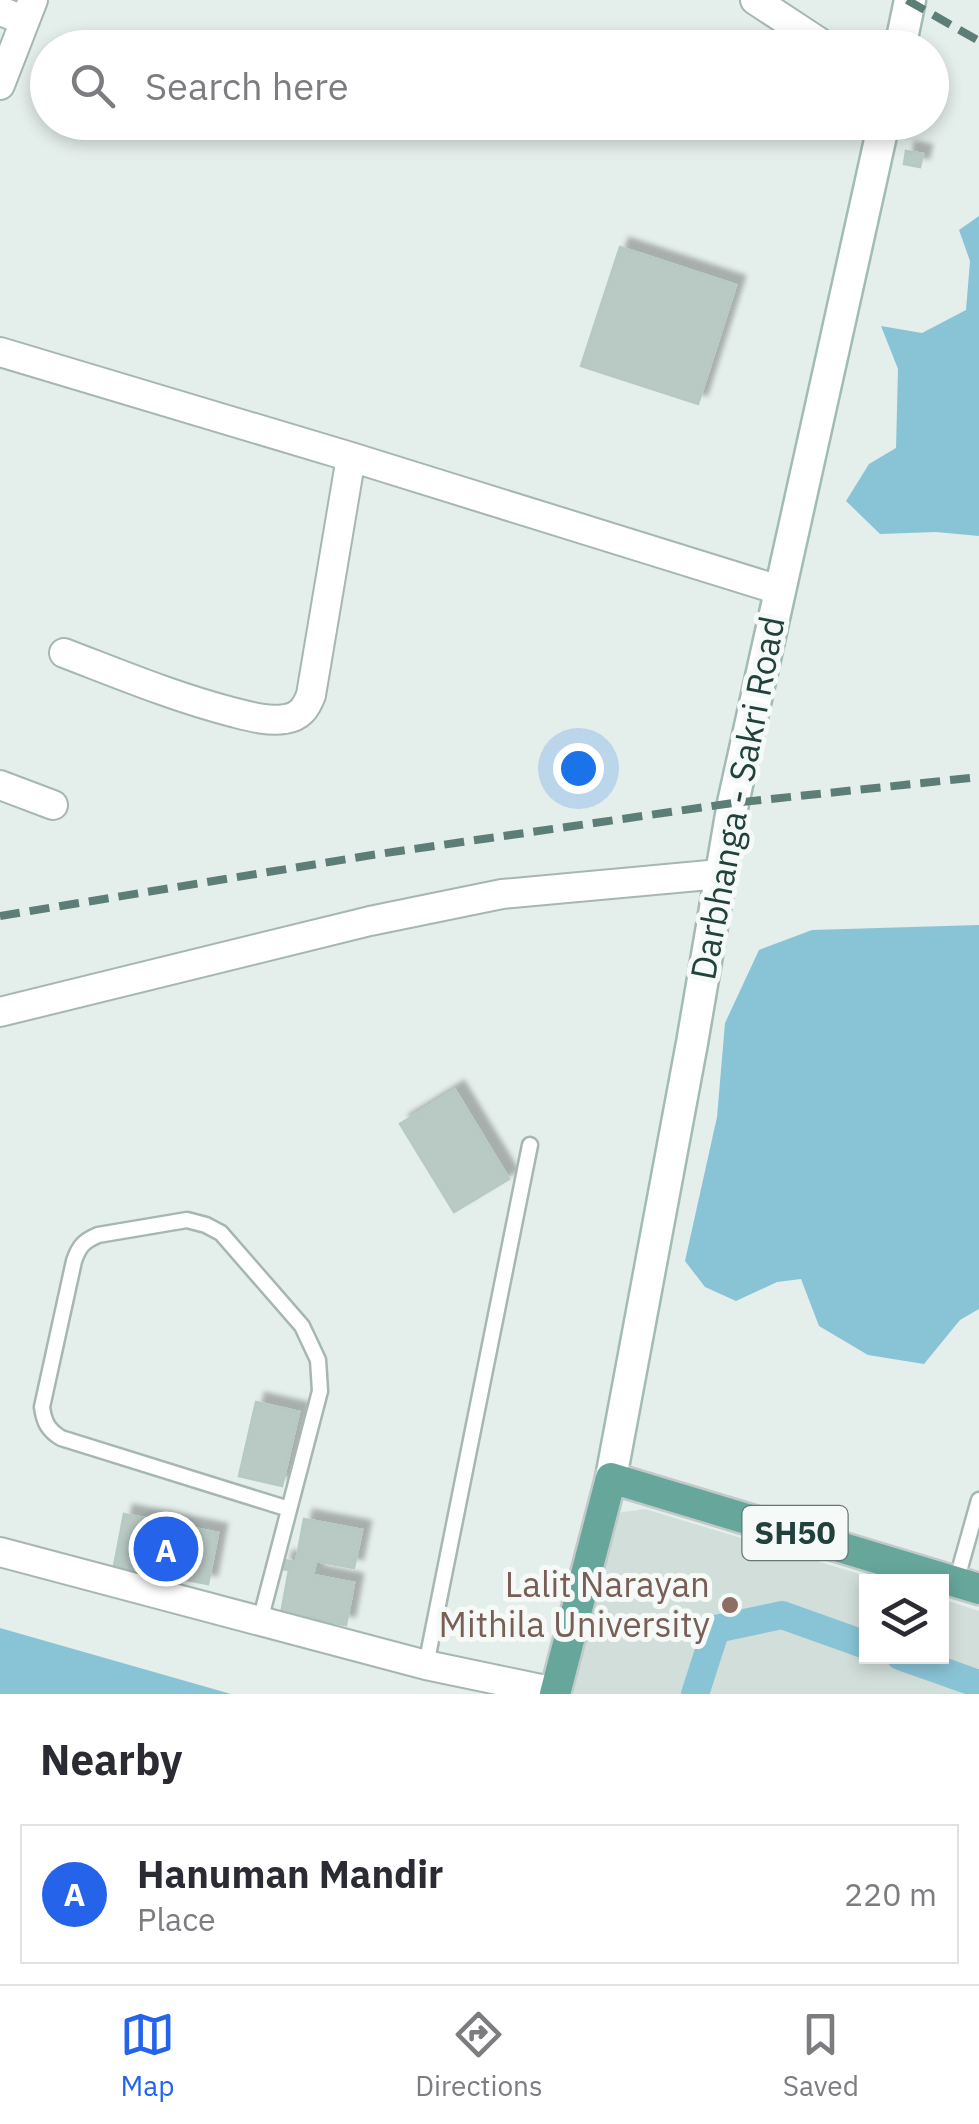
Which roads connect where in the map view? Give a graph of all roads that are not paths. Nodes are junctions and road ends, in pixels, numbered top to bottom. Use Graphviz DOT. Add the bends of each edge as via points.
graph roads {
  1 [pos="755,0"];
  2 [pos="910,0"];
  3 [pos="19,10"];
  4 [pos="801,30"];
  5 [pos="904,30"];
  6 [pos="0,85"];
  7 [pos="880,140"];
  8 [pos="0,352"];
  9 [pos="351,457"];
  10 [pos="779,590"];
  11 [pos="64,653"];
  12 [pos="0,785"];
  13 [pos="53,805"];
  14 [pos="720,874"];
  15 [pos="0,1012"];
  16 [pos="530,1145"];
  17 [pos="611,1478"];
  18 [pos="979,1500"];
  19 [pos="289,1509"];
  20 [pos="0,1552"];
  21 [pos="967,1585"];
  22 [pos="260,1621"];
  23 [pos="426,1665"];
  24 [pos="555,1693"];
  1 -- 4 [label="street"];
  2 -- 5 [label="main road"];
  3 -- 6 [label="street"];
  7 -- 10 [label="main road, Darbhanga - Sakri Road"];
  8 -- 9 [label="street"];
  9 -- 10 [label="street"];
  9 -- 11 [label="street" via="312,695 300,714 274,720 220,709"];
  10 -- 14 [label="main road, Darbhanga - Sakri Road"];
  12 -- 13 [label="street"];
  14 -- 15 [label="street" via="502,894"];
  14 -- 17 [label="main road, Darbhanga - Sakri Road"];
  16 -- 23 [label="lane"];
  17 -- 21 [label="main road, SH50"];
  17 -- 24 [label="main road"];
  18 -- 21 [label="lane"];
  19 -- 19 [label="lane" via="320,1391 318,1360 302,1326 206,1225 187,1220 84,1241 42,1407 50,1430"];
  19 -- 22 [label="lane"];
  20 -- 22 [label="street"];
  22 -- 23 [label="street"];
  23 -- 24 [label="street"];
}
